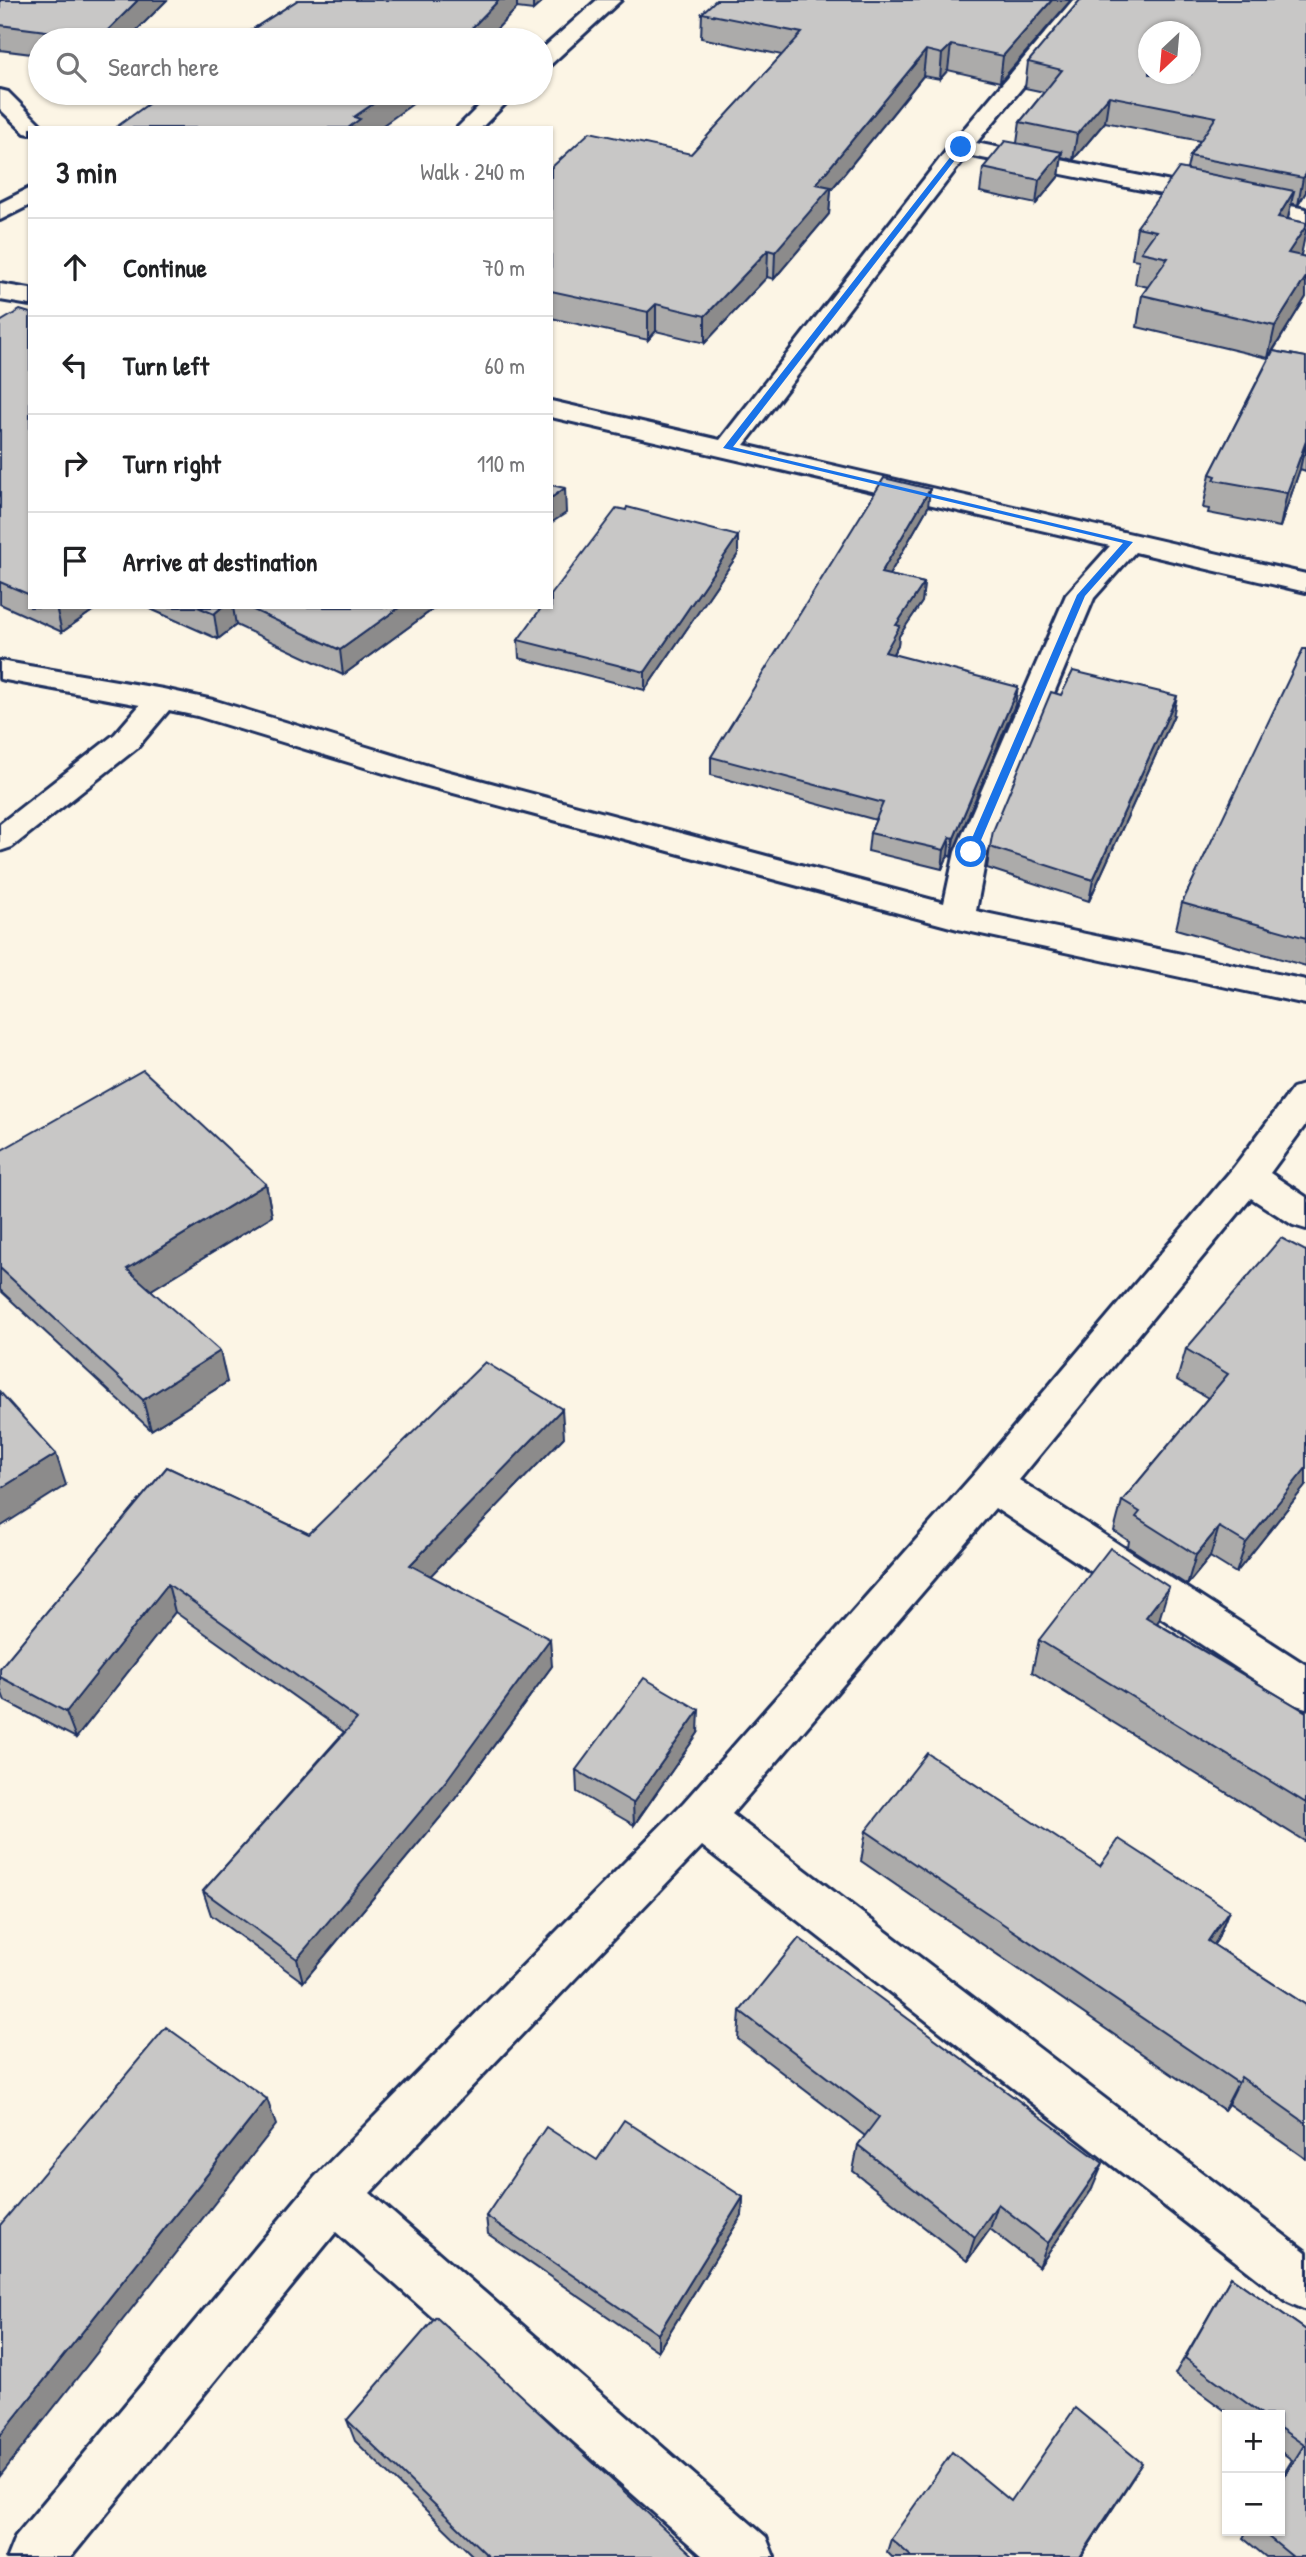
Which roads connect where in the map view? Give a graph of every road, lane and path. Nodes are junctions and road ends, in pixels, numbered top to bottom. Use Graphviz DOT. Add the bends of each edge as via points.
graph roads {
  1 [pos="610,0"];
  2 [pos="1084,0"];
  3 [pos="553,50"];
  4 [pos="0,97"];
  5 [pos="492,105"];
  6 [pos="31,126"];
  7 [pos="470,126"];
  8 [pos="961,147"];
  9 [pos="28,196"];
  10 [pos="0,213"];
  11 [pos="1306,216"];
  12 [pos="0,292"];
  13 [pos="28,297"];
  14 [pos="553,409"];
  15 [pos="727,448"];
  16 [pos="1129,542"];
  17 [pos="1306,583"];
  18 [pos="0,670"];
  19 [pos="163,698"];
  20 [pos="0,840"];
  21 [pos="958,918"];
  22 [pos="1306,992"];
  23 [pos="1306,1097"];
  24 [pos="1247,1177"];
  25 [pos="1306,1215"];
  26 [pos="991,1484"];
  27 [pos="1306,1689"];
  28 [pos="699,1817"];
  29 [pos="333,2195"];
  30 [pos="1306,2284"];
  31 [pos="35,2557"];
  32 [pos="746,2557"];
  1 -- 3 [label="street"];
  2 -- 8 [label="street"];
  4 -- 6 [label="street"];
  5 -- 7 [label="street"];
  8 -- 11 [label="street"];
  8 -- 15 [label="street"];
  9 -- 10 [label="street"];
  12 -- 13 [label="street"];
  14 -- 15 [label="street"];
  15 -- 16 [label="street"];
  16 -- 17 [label="street"];
  16 -- 21 [label="street" via="1081,595 971,852"];
  18 -- 19 [label="street"];
  19 -- 20 [label="street" via="126,741"];
  19 -- 21 [label="street" via="431,777"];
  21 -- 22 [label="street"];
  23 -- 24 [label="street"];
  24 -- 25 [label="street"];
  24 -- 26 [label="street"];
  26 -- 27 [label="street"];
  26 -- 28 [label="street"];
  28 -- 29 [label="street"];
  28 -- 30 [label="street"];
  29 -- 31 [label="street"];
  29 -- 32 [label="street"];
}
